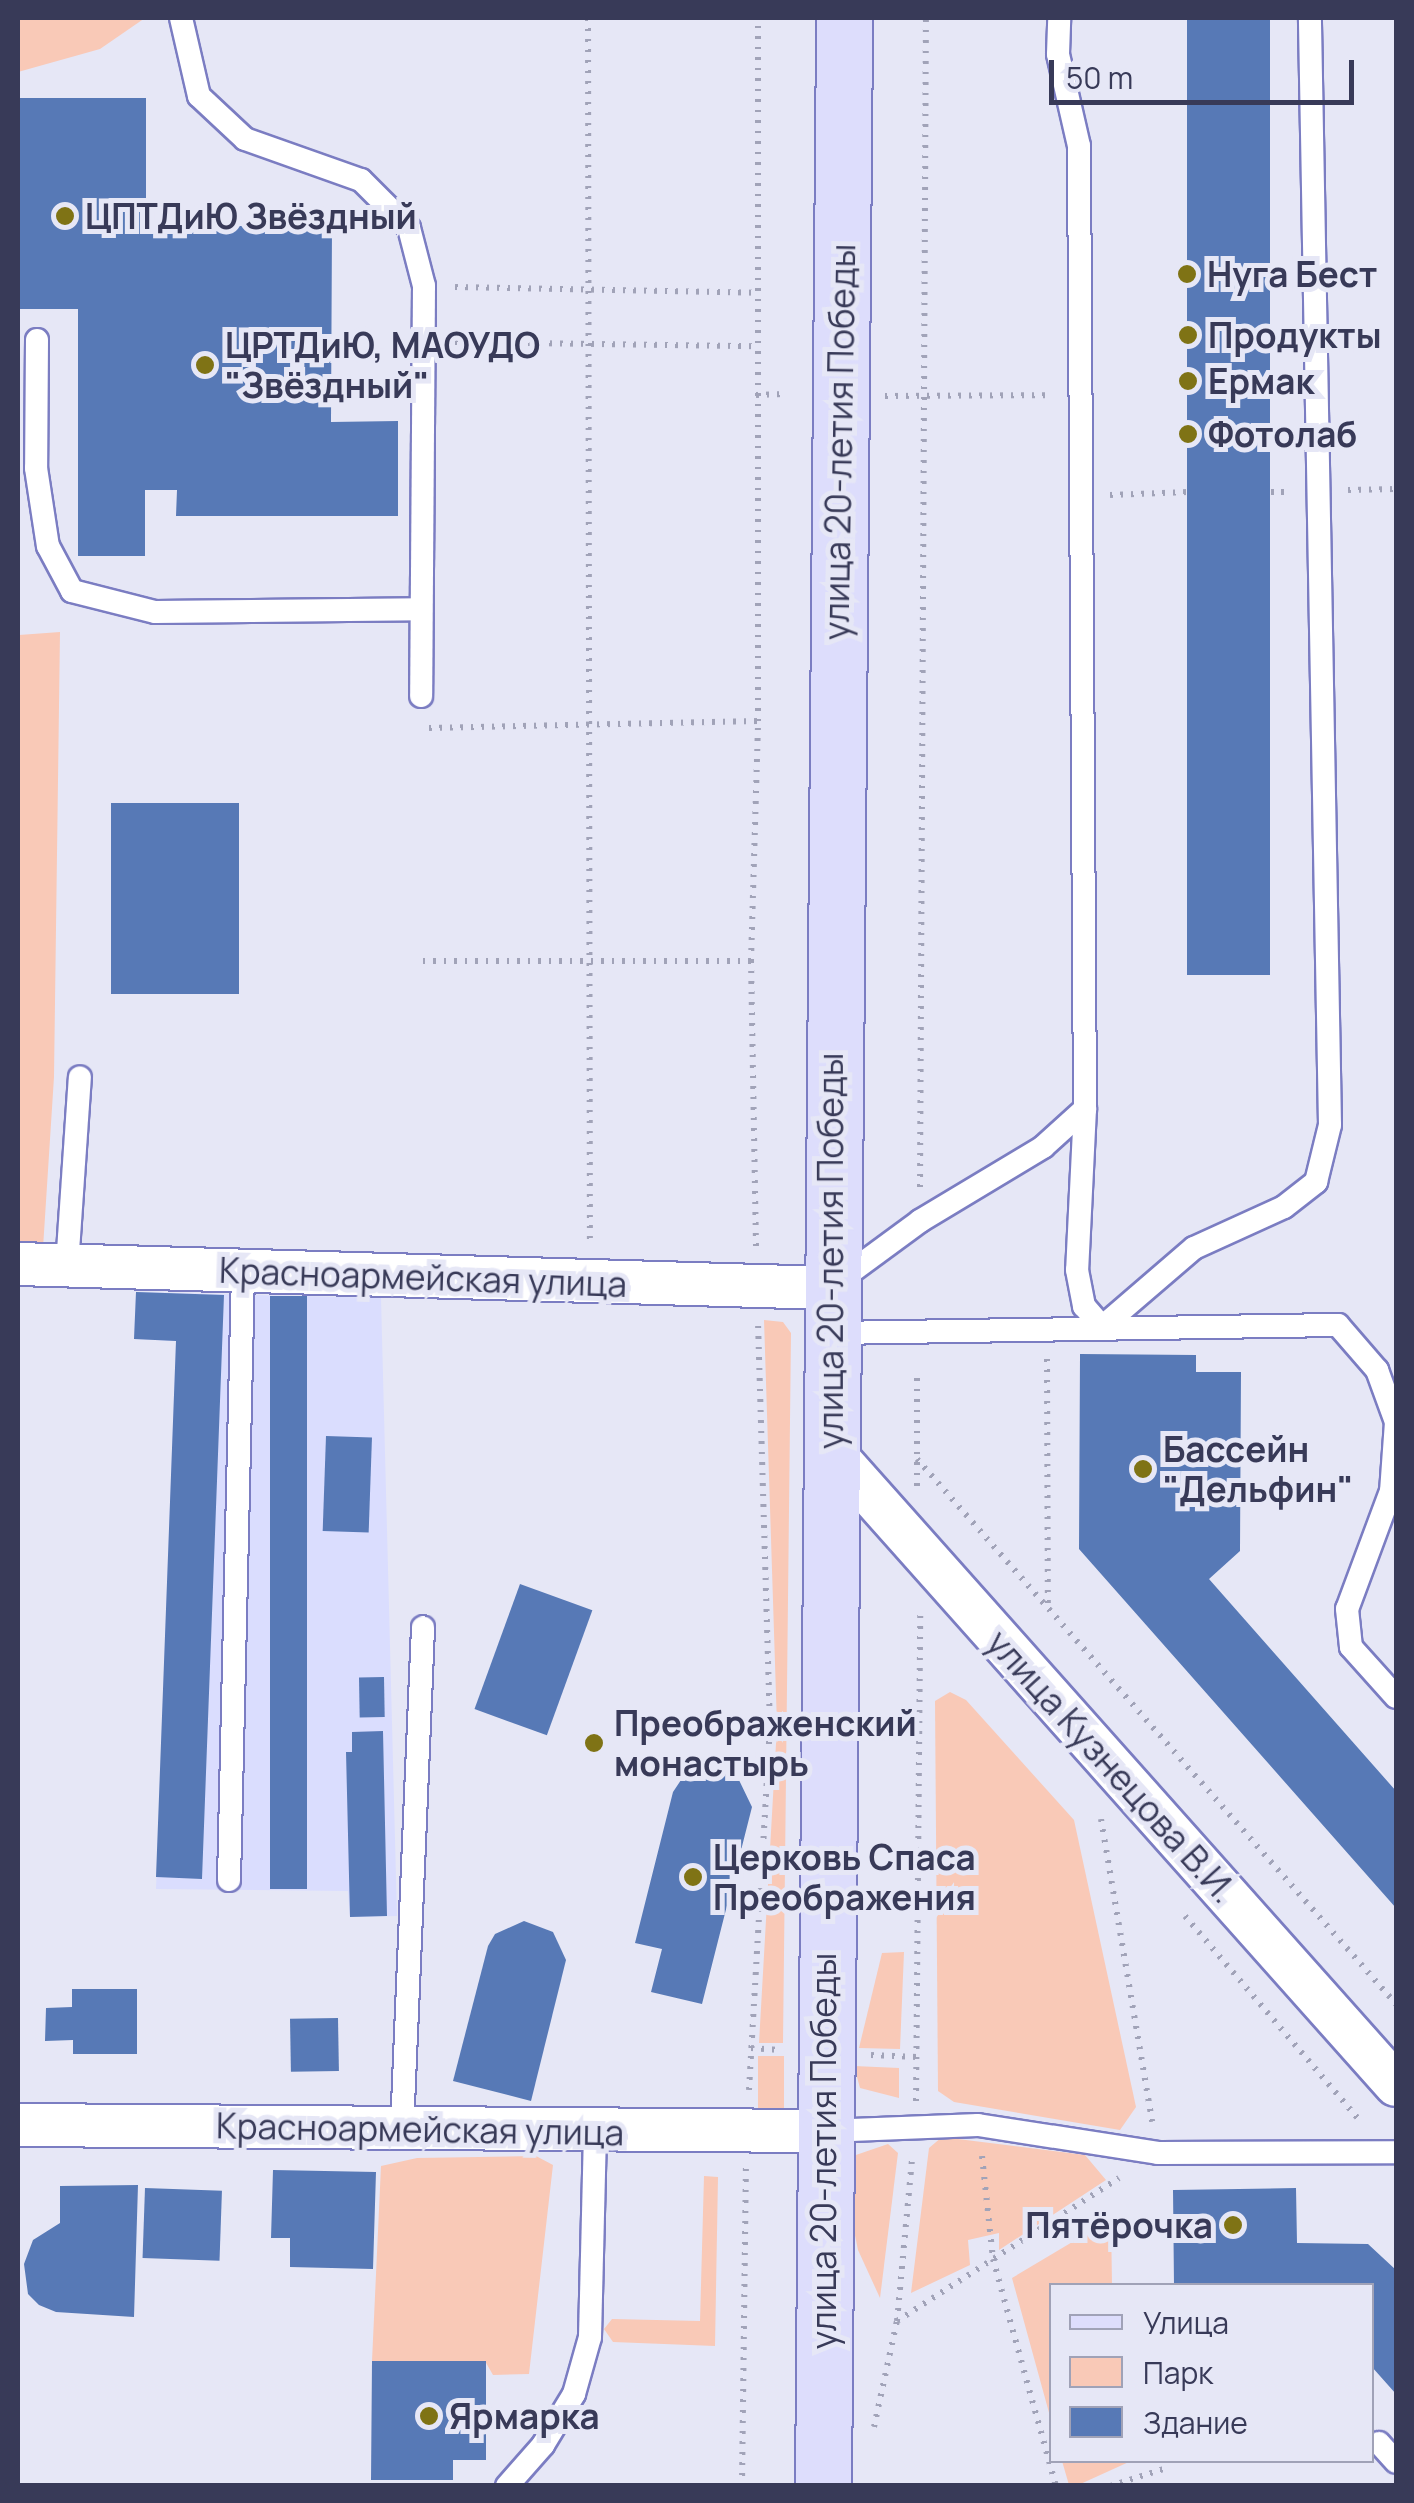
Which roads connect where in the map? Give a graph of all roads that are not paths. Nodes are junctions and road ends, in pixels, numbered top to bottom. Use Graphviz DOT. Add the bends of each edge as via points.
graph roads {
  1 [pos="181,18"];
  2 [pos="844,18"];
  3 [pos="1059,18"];
  4 [pos="1310,18"];
  5 [pos="37,340"];
  6 [pos="421,609"];
  7 [pos="421,696"];
  8 [pos="80,1077"];
  9 [pos="1084,1109"];
  10 [pos="18,1264"];
  11 [pos="66,1266"];
  12 [pos="242,1272"];
  13 [pos="829,1310"];
  14 [pos="1102,1327"];
  15 [pos="828,1446"];
  16 [pos="423,1627"];
  17 [pos="1396,1697"];
  18 [pos="228,1880"];
  19 [pos="1396,2085"];
  20 [pos="18,2125"];
  21 [pos="402,2129"];
  22 [pos="595,2131"];
  23 [pos="822,2131"];
  24 [pos="1396,2152"];
  25 [pos="1379,2444"];
  26 [pos="1396,2462"];
  27 [pos="507,2486"];
  28 [pos="823,2486"];
  1 -- 6 [label="lane" via="199,96 245,140 362,180 409,228 424,286"];
  2 -- 13 [label="street, улица 20-летия Победы"];
  3 -- 9 [label="lane" via="1058,54 1079,146"];
  4 -- 14 [label="lane" via="1330,1125 1316,1182 1284,1207 1194,1248"];
  5 -- 6 [label="lane" via="36,468 48,546 72,591 155,612"];
  6 -- 7 [label="lane"];
  8 -- 11 [label="lane"];
  9 -- 13 [label="lane" via="1043,1147 920,1221"];
  9 -- 14 [label="lane" via="1077,1270 1084,1306"];
  10 -- 11 [label="street, Красноармейская улица"];
  11 -- 12 [label="street, Красноармейская улица"];
  12 -- 13 [label="street, Красноармейская улица" via="756,1287"];
  12 -- 18 [label="lane"];
  13 -- 14 [label="lane"];
  13 -- 15 [label="street, улица 20-летия Победы"];
  14 -- 17 [label="lane" via="1338,1326 1377,1370 1396,1422 1391,1492 1347,1609 1351,1647"];
  15 -- 19 [label="street, улица Кузнецова В.И."];
  15 -- 23 [label="street, улица 20-летия Победы"];
  16 -- 21 [label="lane"];
  20 -- 21 [label="street, Красноармейская улица"];
  21 -- 22 [label="street, Красноармейская улица"];
  22 -- 23 [label="street, Красноармейская улица"];
  22 -- 27 [label="lane" via="590,2337 574,2394"];
  23 -- 24 [label="lane" via="978,2125 1158,2153"];
  23 -- 28 [label="street, улица 20-летия Победы"];
  25 -- 26 [label="lane"];
}
